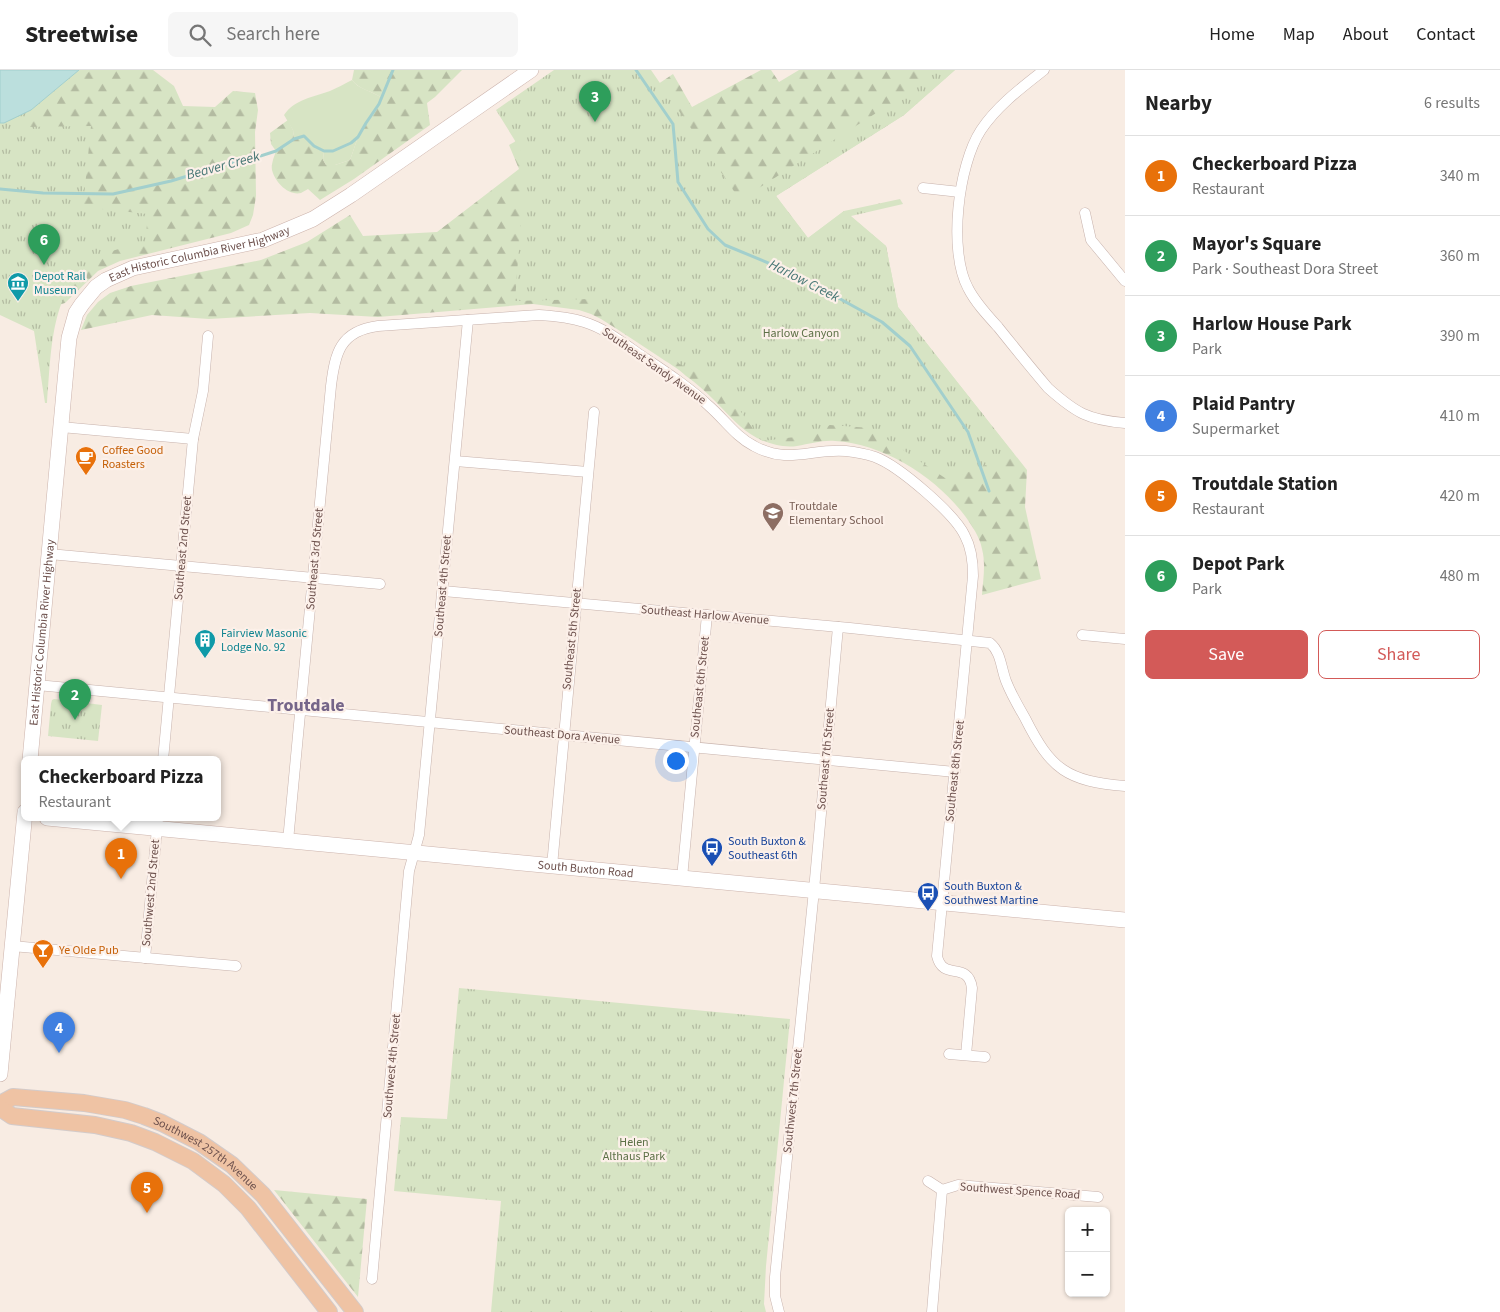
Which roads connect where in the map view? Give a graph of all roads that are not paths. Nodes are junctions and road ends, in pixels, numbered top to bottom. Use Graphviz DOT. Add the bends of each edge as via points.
graph roads {
  1 [pos="531,70"];
  2 [pos="1044,70"];
  3 [pos="922,188"];
  4 [pos="960,192"];
  5 [pos="1085,213"];
  6 [pos="1125,281"];
  7 [pos="468,320"];
  8 [pos="208,336"];
  9 [pos="346,340"];
  10 [pos="594,412"];
  11 [pos="1125,423"];
  12 [pos="61,427"];
  13 [pos="193,439"];
  14 [pos="455,461"];
  15 [pos="588,472"];
  16 [pos="49,554"];
  17 [pos="182,566"];
  18 [pos="314,579"];
  19 [pos="380,584"];
  20 [pos="442,591"];
  21 [pos="576,603"];
  22 [pos="707,615"];
  23 [pos="838,627"];
  24 [pos="1082,635"];
  25 [pos="1125,639"];
  26 [pos="967,640"];
  27 [pos="36,685"];
  28 [pos="169,697"];
  29 [pos="301,709"];
  30 [pos="430,722"];
  31 [pos="563,735"];
  32 [pos="694,747"];
  33 [pos="30,756"];
  34 [pos="163,756"];
  35 [pos="825,759"];
  36 [pos="955,772"];
  37 [pos="1125,786"];
  38 [pos="24,821"];
  39 [pos="113,821"];
  40 [pos="158,823"];
  41 [pos="288,841"];
  42 [pos="414,852"];
  43 [pos="552,866"];
  44 [pos="682,878"];
  45 [pos="814,890"];
  46 [pos="942,903"];
  47 [pos="1125,920"];
  48 [pos="12,946"];
  49 [pos="145,958"];
  50 [pos="236,966"];
  51 [pos="949,1054"];
  52 [pos="966,1055"];
  53 [pos="985,1057"];
  54 [pos="0,1074"];
  55 [pos="0,1104"];
  56 [pos="0,1108"];
  57 [pos="928,1181"];
  58 [pos="942,1190"];
  59 [pos="1098,1197"];
  60 [pos="372,1279"];
  61 [pos="329,1312"];
  62 [pos="355,1312"];
  63 [pos="779,1312"];
  64 [pos="932,1312"];
  1 -- 12 [label="main road, East Historic Columbia River Highway" via="314,219 263,240 133,268 96,287 76,313 71,328"];
  2 -- 4 [label="street" via="1008,100 980,132"];
  3 -- 4 [label="street"];
  4 -- 11 [label="street" via="958,256 968,289 978,304 1048,388 1064,402 1094,419"];
  5 -- 6 [label="street" via="1091,240"];
  7 -- 9 [label="street, Southeast Sandy Avenue" via="369,327 353,333"];
  7 -- 14 [label="street, Southeast 4th Street"];
  7 -- 26 [label="street, Southeast Sandy Avenue" via="540,316 585,322 612,336 683,384 741,438 754,446 788,456 847,451 876,457 891,465 941,506 965,535 973,569"];
  8 -- 13 [label="street, Southeast 2nd Street" via="203,391"];
  9 -- 18 [label="street, Southeast 3rd Street" via="332,374"];
  10 -- 15 [label="street, Southeast 5th Street"];
  12 -- 13 [label="street"];
  12 -- 16 [label="main road, East Historic Columbia River Highway"];
  13 -- 17 [label="street, Southeast 2nd Street"];
  14 -- 15 [label="street"];
  14 -- 20 [label="street, Southeast 4th Street"];
  15 -- 21 [label="street, Southeast 5th Street"];
  16 -- 17 [label="street"];
  16 -- 27 [label="main road, East Historic Columbia River Highway"];
  17 -- 18 [label="street"];
  17 -- 28 [label="street, Southeast 2nd Street"];
  18 -- 19 [label="street"];
  18 -- 29 [label="street, Southeast 3rd Street"];
  20 -- 21 [label="street, Southeast Harlow Avenue"];
  20 -- 30 [label="street, Southeast 4th Street"];
  21 -- 22 [label="street, Southeast Harlow Avenue"];
  21 -- 31 [label="street, Southeast 5th Street"];
  22 -- 23 [label="street, Southeast Harlow Avenue"];
  22 -- 32 [label="street, Southeast 6th Street"];
  23 -- 26 [label="street, Southeast Harlow Avenue"];
  23 -- 35 [label="street, Southeast 7th Street"];
  24 -- 25 [label="street"];
  26 -- 36 [label="street, Southeast 8th Street"];
  26 -- 37 [label="street" via="990,643 995,647 1006,682 1038,744 1058,766 1087,781"];
  27 -- 28 [label="street, Southeast Dora Avenue"];
  27 -- 33 [label="main road, East Historic Columbia River Highway"];
  28 -- 29 [label="street, Southeast Dora Avenue"];
  28 -- 34 [label="street, Southeast 2nd Street"];
  29 -- 30 [label="street, Southeast Dora Avenue"];
  29 -- 41 [label="street, Southeast 3rd Street"];
  30 -- 31 [label="street, Southeast Dora Avenue"];
  30 -- 42 [label="street, Southeast 4th Street" via="419,835"];
  31 -- 32 [label="street, Southeast Dora Avenue"];
  31 -- 43 [label="street, Southeast 5th Street"];
  32 -- 35 [label="street, Southeast Dora Avenue"];
  32 -- 44 [label="street, Southeast 6th Street"];
  35 -- 36 [label="street, Southeast Dora Avenue"];
  35 -- 45 [label="street, Southeast 7th Street"];
  36 -- 46 [label="street, Southeast 8th Street"];
  38 -- 48 [label="main road"];
  39 -- 40 [label="main road, South Buxton Road"];
  40 -- 41 [label="main road, South Buxton Road"];
  40 -- 49 [label="street, Southwest 2nd Street"];
  41 -- 42 [label="main road, South Buxton Road"];
  42 -- 43 [label="main road, South Buxton Road"];
  42 -- 60 [label="street, Southwest 4th Street" via="408,880"];
  43 -- 44 [label="main road, South Buxton Road"];
  44 -- 45 [label="main road, South Buxton Road"];
  45 -- 46 [label="main road, South Buxton Road"];
  45 -- 63 [label="street, Southwest 7th Street" via="775,1277"];
  46 -- 47 [label="main road, South Buxton Road"];
  46 -- 52 [label="street, Southeast 8th Street" via="938,962 946,969 969,976 972,988"];
  48 -- 49 [label="street"];
  48 -- 54 [label="main road"];
  49 -- 50 [label="street"];
  51 -- 52 [label="street"];
  52 -- 53 [label="street"];
  55 -- 62 [label="main road, Southwest 257th Avenue" via="13,1097 105,1106 144,1116 199,1142 232,1165 263,1195"];
  56 -- 61 [label="main road, Southwest 257th Avenue" via="12,1116 95,1125 131,1133 193,1161 224,1184 248,1208"];
  57 -- 58 [label="street"];
  58 -- 59 [label="street, Southwest Spence Road" via="958,1185"];
  58 -- 64 [label="street"];
}
